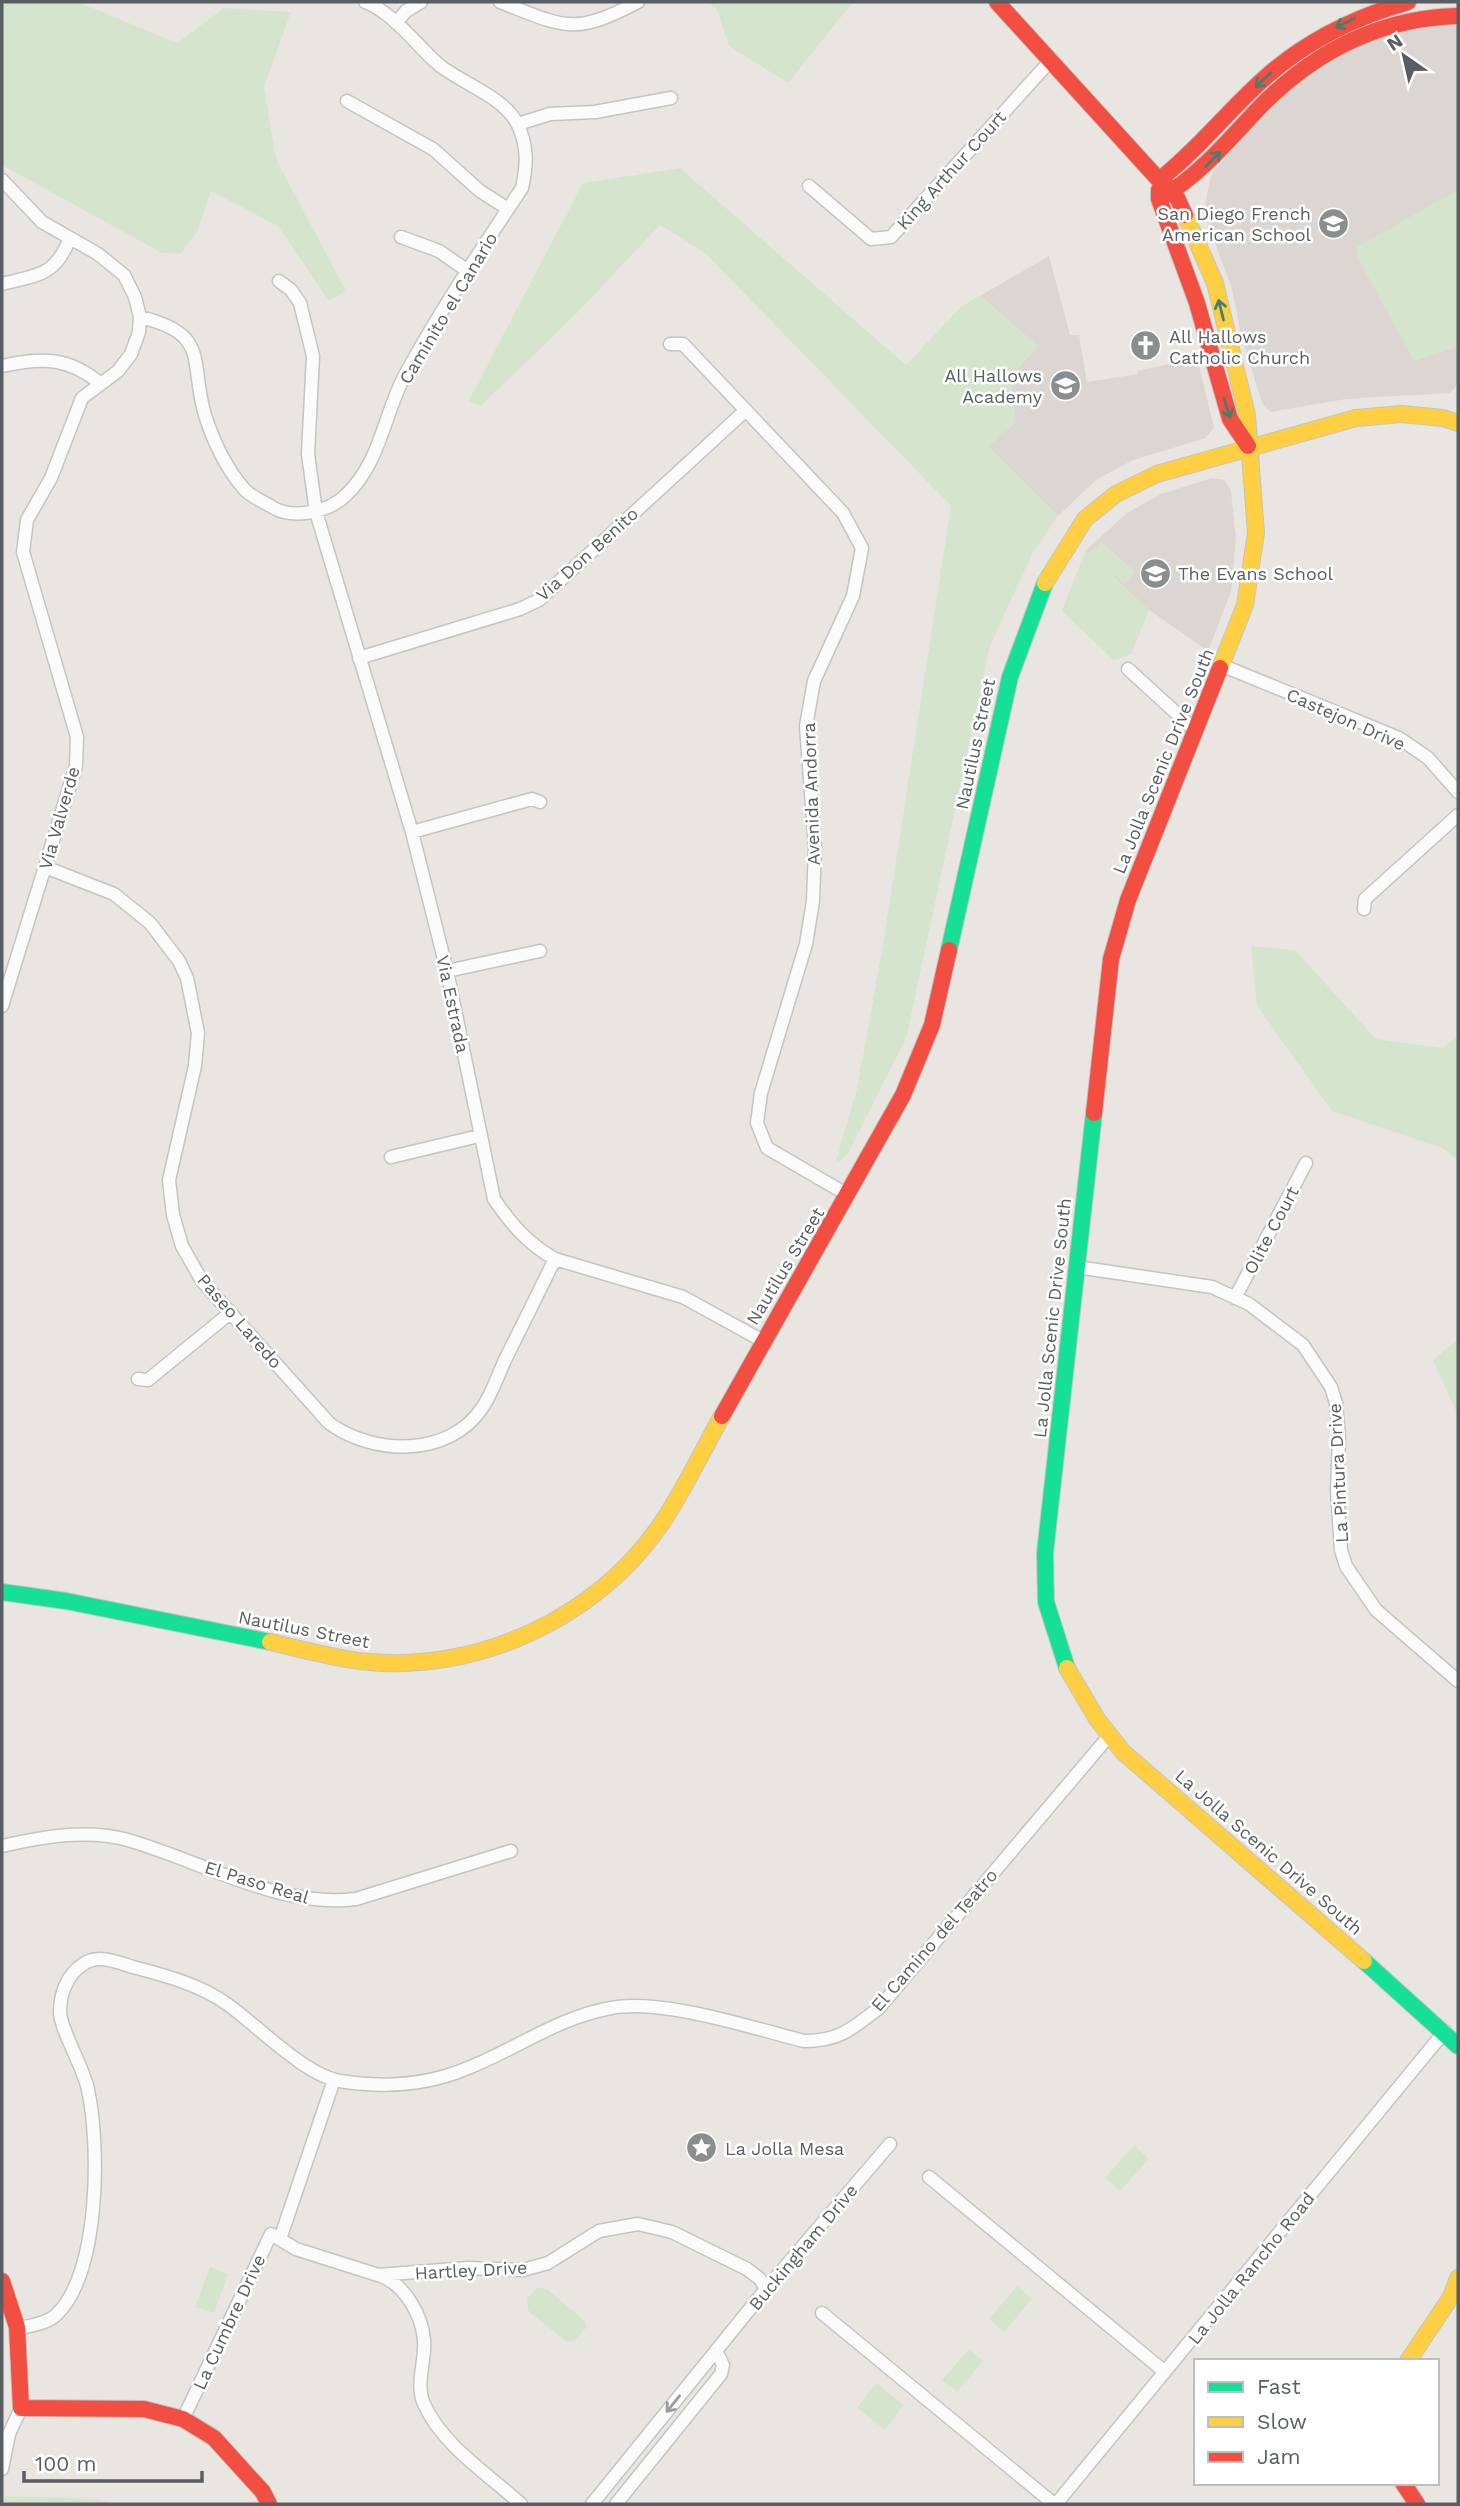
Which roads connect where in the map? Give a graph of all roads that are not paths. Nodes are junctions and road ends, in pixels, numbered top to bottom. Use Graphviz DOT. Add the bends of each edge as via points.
graph roads {
  1 [pos="365,2"];
  2 [pos="421,2"];
  3 [pos="500,2"];
  4 [pos="638,2"];
  5 [pos="1408,2"];
  6 [pos="1004,4"];
  7 [pos="1458,16"];
  8 [pos="396,23"];
  9 [pos="1052,59"];
  10 [pos="671,98"];
  11 [pos="347,101"];
  12 [pos="517,124"];
  13 [pos="2,180"];
  14 [pos="1159,180"];
  15 [pos="809,186"];
  16 [pos="1166,195"];
  17 [pos="508,209"];
  18 [pos="401,237"];
  19 [pos="69,240"];
  20 [pos="468,271"];
  21 [pos="279,281"];
  22 [pos="2,284"];
  23 [pos="140,317"];
  24 [pos="670,344"];
  25 [pos="2,366"];
  26 [pos="101,384"];
  27 [pos="746,410"];
  28 [pos="1458,423"];
  29 [pos="1249,448"];
  30 [pos="316,512"];
  31 [pos="359,658"];
  32 [pos="1221,666"];
  33 [pos="1128,669"];
  34 [pos="1196,731"];
  35 [pos="1458,792"];
  36 [pos="540,802"];
  37 [pos="1458,815"];
  38 [pos="412,832"];
  39 [pos="46,867"];
  40 [pos="1364,909"];
  41 [pos="540,951"];
  42 [pos="447,971"];
  43 [pos="2,1006"];
  44 [pos="479,1136"];
  45 [pos="391,1157"];
  46 [pos="1306,1163"];
  47 [pos="848,1195"];
  48 [pos="555,1259"];
  49 [pos="1077,1267"];
  50 [pos="1236,1297"];
  51 [pos="230,1313"];
  52 [pos="762,1341"];
  53 [pos="138,1379"];
  54 [pos="2,1592"];
  55 [pos="1458,1681"];
  56 [pos="1109,1736"];
  57 [pos="2,1846"];
  58 [pos="511,1850"];
  59 [pos="1445,2031"];
  60 [pos="1458,2046"];
  61 [pos="334,2080"];
  62 [pos="890,2144"];
  63 [pos="929,2177"];
  64 [pos="281,2239"];
  65 [pos="378,2275"];
  66 [pos="1458,2277"];
  67 [pos="2,2281"];
  68 [pos="766,2289"];
  69 [pos="822,2313"];
  70 [pos="19,2328"];
  71 [pos="716,2351"];
  72 [pos="1409,2359"];
  73 [pos="1165,2372"];
  74 [pos="21,2409"];
  75 [pos="183,2419"];
  76 [pos="2,2469"];
  77 [pos="1404,2485"];
  78 [pos="269,2504"];
  79 [pos="522,2504"];
  80 [pos="592,2504"];
  81 [pos="615,2504"];
  82 [pos="1055,2504"];
  83 [pos="1417,2504"];
  1 -- 8 [label="street"];
  2 -- 8 [label="street"];
  3 -- 4 [label="street" via="558,24 587,25"];
  5 -- 14 [label="main road, one-way" via="1365,14 1299,48 1248,94 1188,159"];
  6 -- 9 [label="main road"];
  16 -- 7 [label="main road, one-way" via="1196,176 1308,63 1368,32 1421,17"];
  8 -- 12 [label="street" via="440,65 508,110"];
  9 -- 14 [label="main road"];
  9 -- 15 [label="street, King Arthur Court" via="891,237 871,239"];
  10 -- 12 [label="street" via="595,112 550,114"];
  11 -- 17 [label="street" via="433,149"];
  12 -- 17 [label="street, Caminito el Canario" via="526,146 527,165 522,188"];
  13 -- 19 [label="street" via="42,222"];
  14 -- 16 [label="main road, La Jolla Scenic Drive South"];
  16 -- 29 [label="main road, La Jolla Scenic Drive South, one-way" via="1230,419"];
  29 -- 16 [label="main road, La Jolla Scenic Drive South, one-way" via="1247,415 1214,283 1206,259"];
  17 -- 20 [label="street, Caminito el Canario"];
  18 -- 20 [label="street" via="439,251"];
  19 -- 22 [label="street" via="61,260 44,274"];
  19 -- 23 [label="street" via="98,254 124,275"];
  20 -- 30 [label="street, Caminito el Canario" via="405,375 367,471 344,498"];
  21 -- 30 [label="street, Via Estrada" via="300,303 313,356 308,454"];
  23 -- 26 [label="street, Via Valverde" via="131,354"];
  23 -- 30 [label="street" via="169,324 198,358 204,413 217,448 246,491 280,512"];
  24 -- 27 [label="street, Avenida Andorra" via="683,344"];
  25 -- 26 [label="street" via="54,360 83,369"];
  26 -- 39 [label="street, Via Valverde" via="82,398 51,478 27,520 23,552 77,737 76,766"];
  27 -- 31 [label="street, Via Don Benito" via="539,600"];
  27 -- 47 [label="street, Avenida Andorra" via="843,513 862,548 853,596 814,681 806,726 815,847 813,901 806,944 761,1093 757,1123 767,1147"];
  28 -- 29 [label="main road, Nautilus Street" via="1402,414 1356,418"];
  29 -- 32 [label="main road, La Jolla Scenic Drive South" via="1254,473 1253,563 1245,605"];
  29 -- 47 [label="main road, Nautilus Street" via="1157,474 1116,494 1085,519 1045,583 1010,677 932,1025 903,1096"];
  30 -- 31 [label="street, Via Estrada"];
  31 -- 38 [label="street, Via Estrada"];
  32 -- 34 [label="main road, La Jolla Scenic Drive South"];
  32 -- 35 [label="street, Castejon Drive" via="1399,738 1427,758"];
  33 -- 34 [label="street"];
  34 -- 49 [label="main road, La Jolla Scenic Drive South" via="1128,900 1111,959"];
  36 -- 38 [label="street" via="532,799"];
  37 -- 40 [label="street" via="1364,899"];
  38 -- 42 [label="street, Via Estrada"];
  39 -- 43 [label="street, Via Valverde"];
  39 -- 51 [label="street, Paseo Laredo" via="114,894 150,923 187,978 198,1033 169,1180 173,1216 181,1246 202,1281"];
  41 -- 42 [label="street"];
  42 -- 44 [label="street, Via Estrada"];
  44 -- 45 [label="street"];
  44 -- 48 [label="street, Via Estrada" via="494,1199 512,1226"];
  46 -- 50 [label="street, Olite Court"];
  47 -- 52 [label="main road, Nautilus Street"];
  48 -- 51 [label="street, Paseo Laredo" via="482,1408 454,1433 418,1445 370,1444 344,1434"];
  48 -- 52 [label="street, Via Estrada" via="683,1297"];
  49 -- 50 [label="street, La Pintura Drive" via="1212,1287"];
  49 -- 56 [label="main road, La Jolla Scenic Drive South" via="1045,1553 1046,1599 1070,1674"];
  50 -- 55 [label="street, La Pintura Drive" via="1303,1345 1331,1387 1339,1438 1337,1490 1346,1566 1376,1610"];
  51 -- 53 [label="street" via="148,1380"];
  52 -- 54 [label="main road, Nautilus Street" via="659,1528 630,1564 561,1616 513,1642 441,1660 369,1662"];
  56 -- 59 [label="main road, La Jolla Scenic Drive South"];
  56 -- 61 [label="street, El Camino del Teatro" via="879,2008 845,2035 804,2041 694,2013 626,2006 563,2022 447,2076 404,2085"];
  57 -- 58 [label="street, El Paso Real" via="79,1834 122,1838 289,1895 339,1901"];
  59 -- 60 [label="main road, La Jolla Scenic Drive South"];
  59 -- 73 [label="street, La Jolla Rancho Road"];
  61 -- 64 [label="street, La Cumbre Drive"];
  61 -- 70 [label="street, El Camino del Teatro" via="291,2056 225,2002 167,1976 104,1959 79,1966 65,1983 60,2014 88,2090 94,2133 92,2230 70,2297 56,2316"];
  62 -- 68 [label="street, Buckingham Drive"];
  63 -- 73 [label="street"];
  64 -- 65 [label="street, Hartley Drive" via="296,2249"];
  64 -- 75 [label="street, La Cumbre Drive" via="271,2234"];
  65 -- 68 [label="street, Hartley Drive" via="468,2268 523,2270 548,2263 599,2231 638,2224 672,2232 747,2269"];
  65 -- 79 [label="street" via="390,2279 411,2301 424,2339 424,2404 450,2441"];
  66 -- 72 [label="main road" via="1451,2297"];
  67 -- 70 [label="main road"];
  68 -- 71 [label="street, Buckingham Drive"];
  69 -- 82 [label="street"];
  70 -- 74 [label="main road"];
  71 -- 80 [label="street, Buckingham Drive, one-way"];
  71 -- 81 [label="street" via="722,2374"];
  73 -- 82 [label="street, La Jolla Rancho Road"];
  74 -- 75 [label="main road" via="144,2409"];
  74 -- 76 [label="street" via="9,2434"];
  75 -- 78 [label="main road" via="214,2438"];
  77 -- 83 [label="main road"];
}
